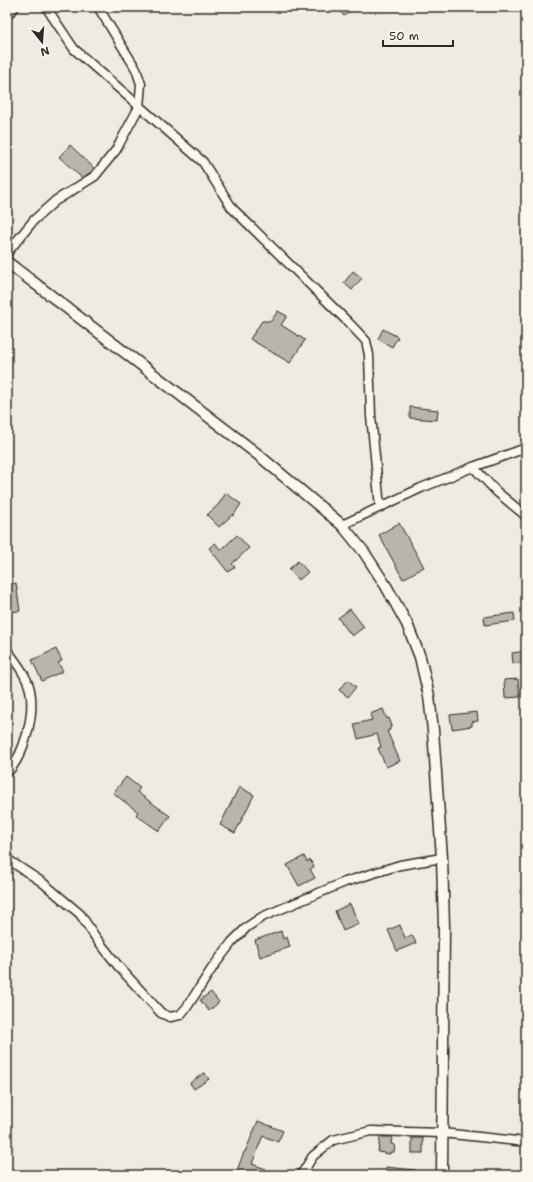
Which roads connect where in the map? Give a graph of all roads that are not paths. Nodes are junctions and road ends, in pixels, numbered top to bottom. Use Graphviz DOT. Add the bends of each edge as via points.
graph roads {
  1 [pos="15,7"];
  2 [pos="46,7"];
  3 [pos="98,7"];
  4 [pos="7,15"];
  5 [pos="139,107"];
  6 [pos="7,253"];
  7 [pos="7,262"];
  8 [pos="526,448"];
  9 [pos="473,467"];
  10 [pos="380,507"];
  11 [pos="526,516"];
  12 [pos="342,525"];
  13 [pos="7,650"];
  14 [pos="7,773"];
  15 [pos="442,858"];
  16 [pos="7,859"];
  17 [pos="442,1133"];
  18 [pos="526,1142"];
  19 [pos="301,1175"];
  20 [pos="442,1175"];
  1 -- 4 [label="street"];
  2 -- 5 [label="street" via="74,49"];
  3 -- 5 [label="street" via="136,69 141,84"];
  5 -- 6 [label="street" via="116,150 95,176 55,202 34,220"];
  5 -- 10 [label="street" via="203,162 232,208 366,341"];
  7 -- 12 [label="street" via="256,453"];
  8 -- 9 [label="street"];
  9 -- 10 [label="street"];
  9 -- 11 [label="street" via="497,492"];
  10 -- 12 [label="street"];
  12 -- 15 [label="street" via="364,552 386,586 407,624 420,657 429,696 433,730"];
  13 -- 14 [label="street" via="30,689 32,705 25,742 17,760"];
  15 -- 16 [label="street" via="400,865 345,882 262,917 232,942 180,1015 170,1017 161,1013 119,967 80,914 42,882"];
  15 -- 17 [label="street"];
  17 -- 18 [label="street"];
  17 -- 19 [label="street" via="371,1131 333,1140 312,1156"];
  17 -- 20 [label="street"];
}
